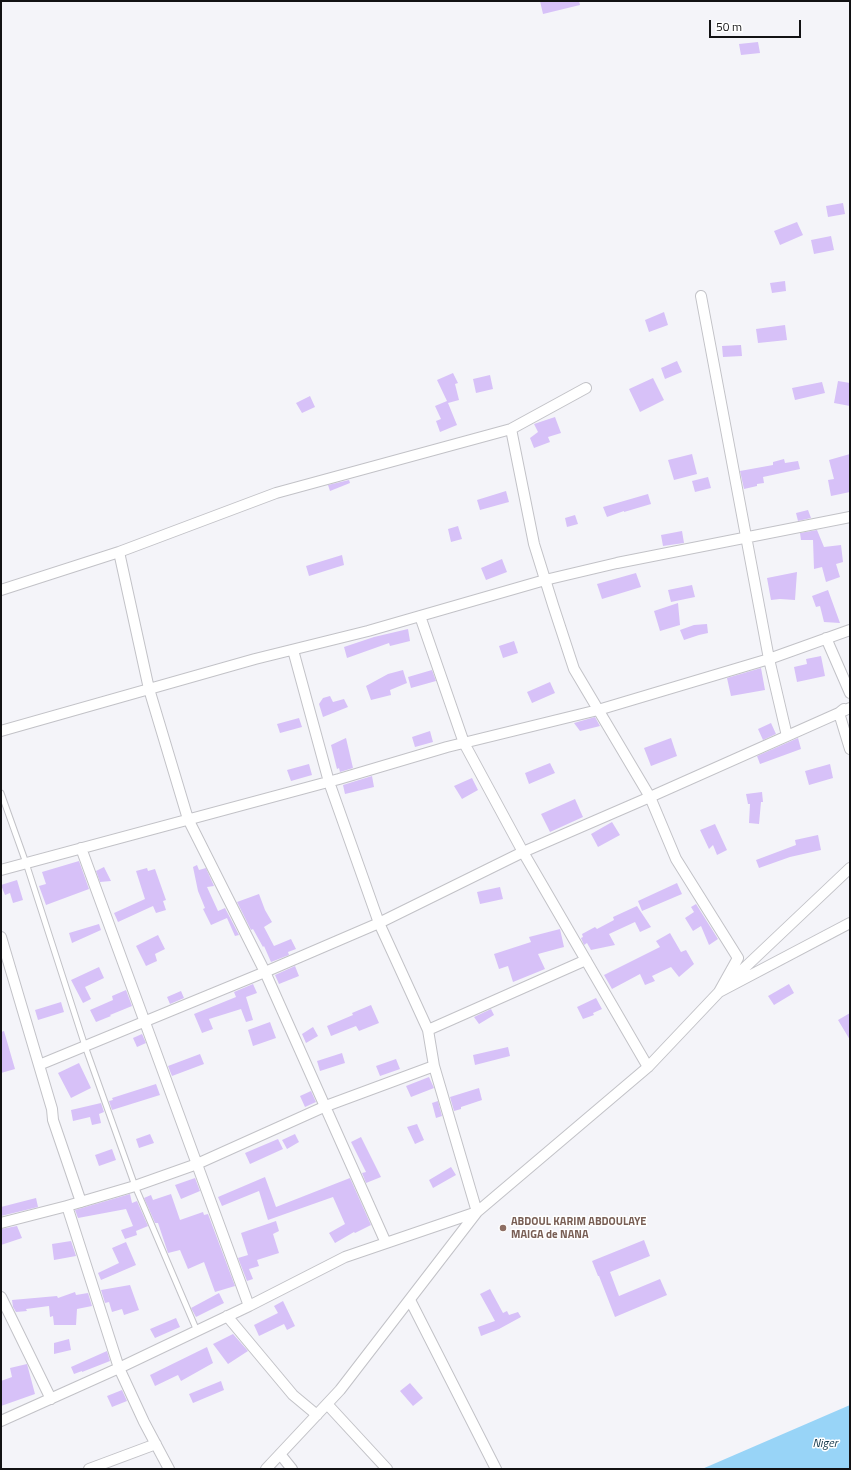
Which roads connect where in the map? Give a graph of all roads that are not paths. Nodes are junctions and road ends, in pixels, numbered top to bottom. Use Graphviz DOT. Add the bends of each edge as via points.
graph roads {
  1 [pos="701,296"];
  2 [pos="586,388"];
  3 [pos="511,429"];
  4 [pos="850,517"];
  5 [pos="745,537"];
  6 [pos="119,552"];
  7 [pos="545,580"];
  8 [pos="1,590"];
  9 [pos="420,616"];
  10 [pos="850,630"];
  11 [pos="826,638"];
  12 [pos="293,650"];
  13 [pos="769,659"];
  14 [pos="149,689"];
  15 [pos="850,693"];
  16 [pos="850,703"];
  17 [pos="850,708"];
  18 [pos="598,710"];
  19 [pos="839,713"];
  20 [pos="1,731"];
  21 [pos="787,736"];
  22 [pos="464,743"];
  23 [pos="850,749"];
  24 [pos="329,782"];
  25 [pos="1,793"];
  26 [pos="650,797"];
  27 [pos="188,819"];
  28 [pos="81,848"];
  29 [pos="522,852"];
  30 [pos="26,863"];
  31 [pos="850,868"];
  32 [pos="1,870"];
  33 [pos="379,923"];
  34 [pos="850,923"];
  35 [pos="1,937"];
  36 [pos="586,960"];
  37 [pos="266,972"];
  38 [pos="719,992"];
  39 [pos="145,1022"];
  40 [pos="428,1030"];
  41 [pos="85,1046"];
  42 [pos="39,1065"];
  43 [pos="434,1066"];
  44 [pos="648,1067"];
  45 [pos="326,1106"];
  46 [pos="197,1164"];
  47 [pos="135,1186"];
  48 [pos="81,1202"];
  49 [pos="67,1206"];
  50 [pos="478,1212"];
  51 [pos="1,1222"];
  52 [pos="386,1243"];
  53 [pos="1,1297"];
  54 [pos="410,1300"];
  55 [pos="249,1306"];
  56 [pos="227,1316"];
  57 [pos="197,1331"];
  58 [pos="119,1368"];
  59 [pos="51,1399"];
  60 [pos="327,1404"];
  61 [pos="317,1415"];
  62 [pos="1,1421"];
  63 [pos="156,1444"];
  64 [pos="280,1454"];
  65 [pos="90,1469"];
  66 [pos="170,1469"];
  67 [pos="266,1469"];
  68 [pos="292,1469"];
  69 [pos="387,1469"];
  70 [pos="496,1469"];
  1 -- 5 [label="street"];
  2 -- 3 [label="street"];
  3 -- 6 [label="street" via="276,493"];
  3 -- 7 [label="street" via="534,544"];
  4 -- 5 [label="street"];
  5 -- 7 [label="street"];
  5 -- 13 [label="street"];
  6 -- 8 [label="street"];
  6 -- 14 [label="street"];
  7 -- 9 [label="street"];
  7 -- 18 [label="street" via="574,669"];
  9 -- 12 [label="street"];
  9 -- 22 [label="street"];
  10 -- 11 [label="street"];
  11 -- 13 [label="street"];
  11 -- 15 [label="street"];
  12 -- 14 [label="street"];
  12 -- 24 [label="street"];
  13 -- 18 [label="street"];
  13 -- 21 [label="street"];
  14 -- 20 [label="street"];
  14 -- 27 [label="street"];
  16 -- 19 [label="street"];
  17 -- 19 [label="street"];
  18 -- 22 [label="street"];
  18 -- 26 [label="street"];
  19 -- 21 [label="street"];
  19 -- 23 [label="street"];
  21 -- 26 [label="street"];
  22 -- 24 [label="street"];
  22 -- 29 [label="street"];
  24 -- 27 [label="street"];
  24 -- 33 [label="street"];
  25 -- 30 [label="lane"];
  26 -- 29 [label="street"];
  26 -- 38 [label="street" via="676,860 738,958"];
  27 -- 28 [label="street"];
  27 -- 37 [label="street"];
  28 -- 30 [label="street"];
  28 -- 39 [label="street"];
  29 -- 33 [label="street"];
  29 -- 36 [label="street"];
  30 -- 32 [label="street"];
  30 -- 41 [label="lane"];
  31 -- 38 [label="street"];
  33 -- 37 [label="street"];
  33 -- 40 [label="street"];
  34 -- 38 [label="street"];
  35 -- 42 [label="street"];
  36 -- 40 [label="street"];
  36 -- 44 [label="street"];
  37 -- 39 [label="street"];
  37 -- 45 [label="street"];
  38 -- 44 [label="street"];
  39 -- 41 [label="street"];
  39 -- 46 [label="street"];
  40 -- 43 [label="street"];
  41 -- 42 [label="street"];
  41 -- 47 [label="lane"];
  42 -- 48 [label="street" via="53,1120"];
  43 -- 45 [label="street"];
  43 -- 50 [label="street"];
  44 -- 50 [label="street"];
  45 -- 46 [label="street"];
  45 -- 52 [label="street"];
  46 -- 47 [label="street"];
  46 -- 55 [label="street"];
  47 -- 48 [label="street"];
  47 -- 57 [label="lane"];
  48 -- 49 [label="street"];
  49 -- 51 [label="street"];
  49 -- 58 [label="street"];
  50 -- 52 [label="street"];
  50 -- 54 [label="street"];
  52 -- 55 [label="street" via="345,1257"];
  53 -- 59 [label="street"];
  54 -- 60 [label="street"];
  54 -- 70 [label="street"];
  55 -- 56 [label="street"];
  56 -- 57 [label="street"];
  56 -- 61 [label="street" via="293,1395"];
  57 -- 58 [label="street"];
  58 -- 59 [label="street"];
  58 -- 63 [label="street"];
  59 -- 62 [label="street"];
  60 -- 61 [label="street"];
  60 -- 69 [label="street"];
  61 -- 64 [label="street"];
  63 -- 65 [label="street"];
  63 -- 66 [label="street"];
  64 -- 67 [label="street"];
  64 -- 68 [label="street"];
}
